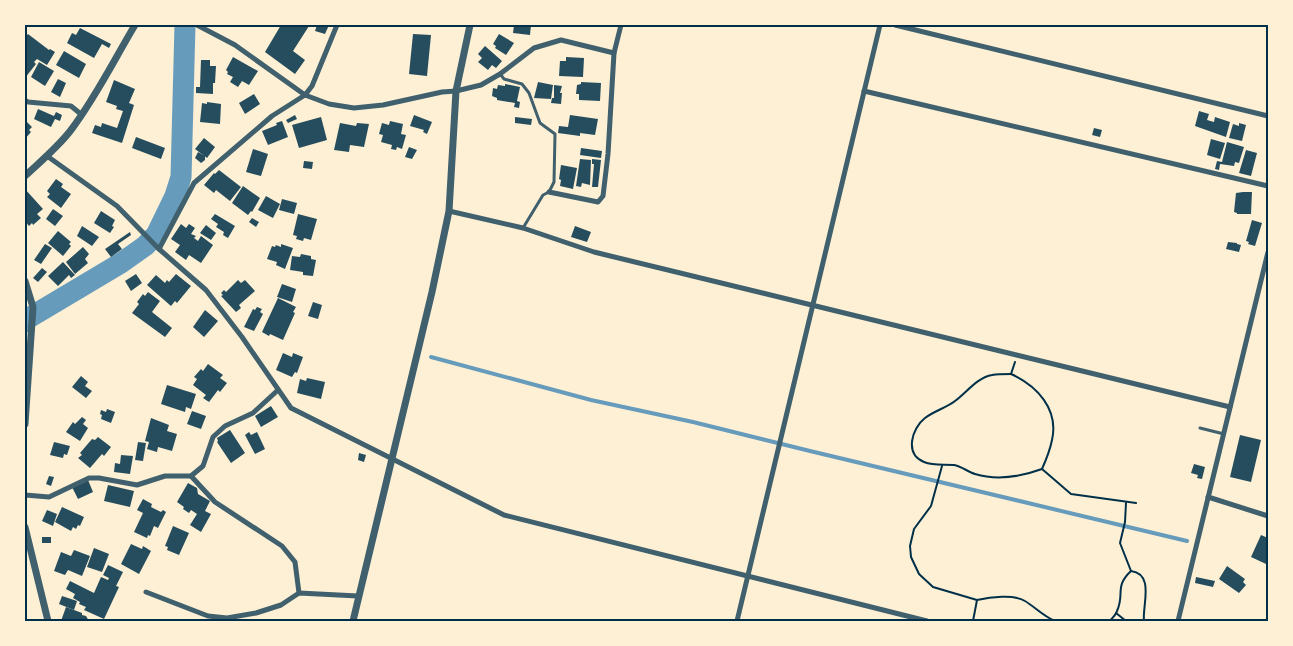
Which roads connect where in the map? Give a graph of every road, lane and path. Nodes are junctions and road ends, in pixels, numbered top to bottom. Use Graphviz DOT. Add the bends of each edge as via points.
graph roads {
  1 [pos="135,25"];
  2 [pos="197,25"];
  3 [pos="337,25"];
  4 [pos="470,25"];
  5 [pos="622,25"];
  6 [pos="880,25"];
  7 [pos="895,25"];
  8 [pos="614,53"];
  9 [pos="500,74"];
  10 [pos="864,91"];
  11 [pos="456,92"];
  12 [pos="305,95"];
  13 [pos="25,100"];
  14 [pos="82,115"];
  15 [pos="1268,116"];
  16 [pos="47,156"];
  17 [pos="25,176"];
  18 [pos="1268,186"];
  19 [pos="549,192"];
  20 [pos="449,211"];
  21 [pos="523,228"];
  22 [pos="159,248"];
  23 [pos="1268,252"];
  24 [pos="25,281"];
  25 [pos="30,304"];
  26 [pos="813,305"];
  27 [pos="1016,355"];
  28 [pos="1011,374"];
  29 [pos="278,390"];
  30 [pos="1230,407"];
  31 [pos="25,424"];
  32 [pos="1200,428"];
  33 [pos="1224,434"];
  34 [pos="392,459"];
  35 [pos="942,466"];
  36 [pos="1042,470"];
  37 [pos="191,476"];
  38 [pos="25,495"];
  39 [pos="1208,496"];
  40 [pos="1126,502"];
  41 [pos="1136,503"];
  42 [pos="1268,516"];
  43 [pos="25,527"];
  44 [pos="1131,571"];
  45 [pos="747,577"];
  46 [pos="146,592"];
  47 [pos="300,593"];
  48 [pos="358,596"];
  49 [pos="978,600"];
  50 [pos="1116,613"];
  51 [pos="48,621"];
  52 [pos="353,621"];
  53 [pos="737,621"];
  54 [pos="927,621"];
  55 [pos="973,621"];
  56 [pos="1054,621"];
  57 [pos="1110,621"];
  58 [pos="1126,621"];
  59 [pos="1144,621"];
  60 [pos="1178,621"];
  1 -- 14 [label="street"];
  2 -- 12 [label="street" via="235,44"];
  3 -- 12 [label="street" via="312,86"];
  4 -- 11 [label="street"];
  5 -- 8 [label="street"];
  6 -- 10 [label="street"];
  7 -- 15 [label="street"];
  8 -- 9 [label="street" via="561,40 534,48"];
  8 -- 19 [label="street" via="603,196 598,202"];
  9 -- 11 [label="street" via="481,85"];
  9 -- 19 [label="lane" via="504,79 522,84 529,93 540,123 554,134 554,182"];
  10 -- 18 [label="street"];
  10 -- 26 [label="street"];
  11 -- 12 [label="street" via="354,108 329,104"];
  11 -- 20 [label="street"];
  12 -- 22 [label="street" via="272,116 194,183"];
  13 -- 14 [label="street" via="71,106"];
  14 -- 16 [label="street"];
  16 -- 17 [label="street"];
  16 -- 22 [label="street" via="117,206"];
  19 -- 21 [label="lane" via="543,195"];
  20 -- 21 [label="street"];
  20 -- 34 [label="street"];
  21 -- 26 [label="street" via="594,252"];
  22 -- 29 [label="street" via="206,290"];
  23 -- 30 [label="street"];
  24 -- 25 [label="street"];
  25 -- 31 [label="street"];
  26 -- 27 [label="street"];
  26 -- 45 [label="street"];
  27 -- 28 [label="path"];
  27 -- 30 [label="street"];
  28 -- 35 [label="path" via="990,375 981,380 952,403 925,418 917,427 912,435 915,456 923,462"];
  28 -- 36 [label="path" via="1034,387 1051,410 1052,439"];
  29 -- 34 [label="street" via="291,408"];
  29 -- 37 [label="street" via="253,413 225,426 213,437 203,466"];
  30 -- 33 [label="street"];
  32 -- 33 [label="lane"];
  33 -- 39 [label="street"];
  34 -- 45 [label="street" via="504,515"];
  34 -- 48 [label="street"];
  35 -- 36 [label="path" via="956,466 997,478"];
  35 -- 49 [label="path" via="931,506 914,529 910,546 913,565 933,587"];
  36 -- 40 [label="path" via="1071,494"];
  37 -- 38 [label="street" via="165,476 137,485 88,478 49,496"];
  37 -- 47 [label="street" via="215,502 282,546 295,562"];
  39 -- 42 [label="street"];
  39 -- 60 [label="street"];
  40 -- 41 [label="path"];
  40 -- 44 [label="path" via="1126,522 1120,543"];
  43 -- 51 [label="street"];
  44 -- 50 [label="path" via="1121,581"];
  44 -- 59 [label="path" via="1135,571 1144,583"];
  45 -- 53 [label="street"];
  45 -- 54 [label="street"];
  46 -- 47 [label="street" via="208,616 228,618 281,605"];
  47 -- 48 [label="street"];
  48 -- 52 [label="street"];
  49 -- 55 [label="path"];
  49 -- 56 [label="path" via="1014,597 1024,600"];
  50 -- 57 [label="path"];
  50 -- 58 [label="path"];
}
